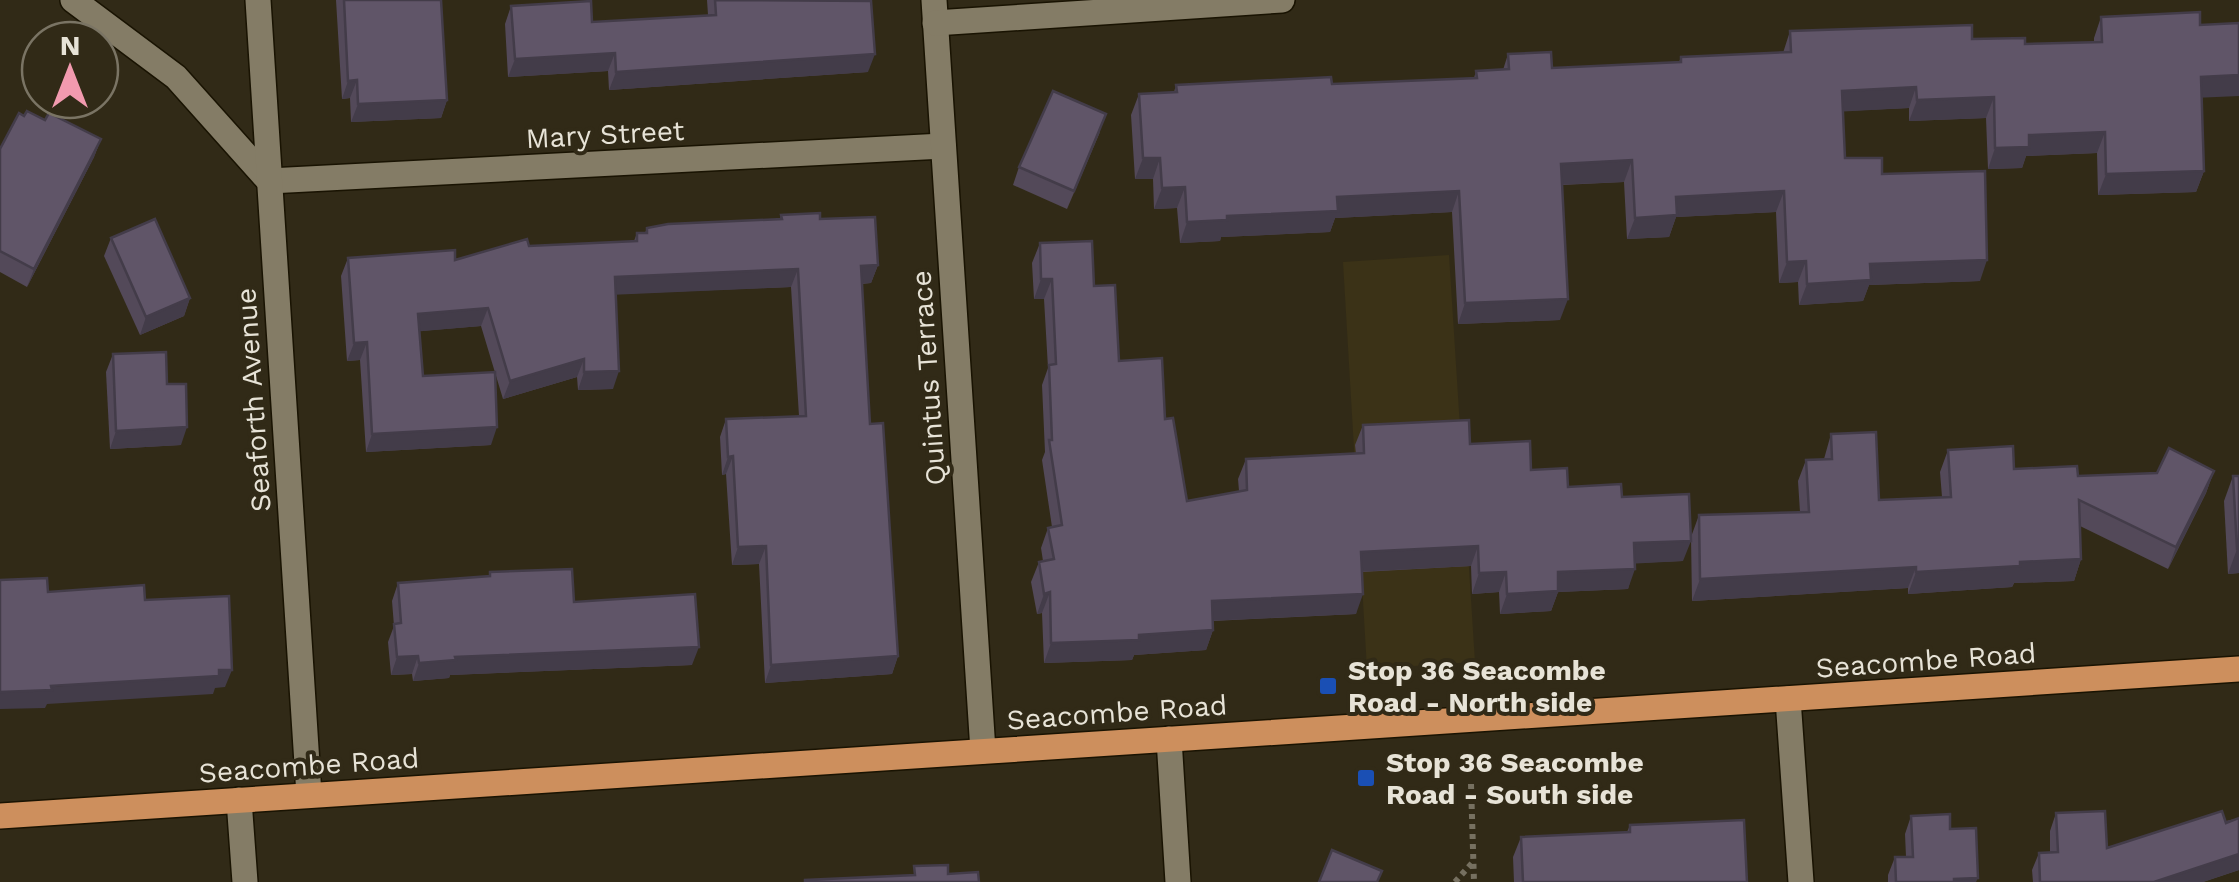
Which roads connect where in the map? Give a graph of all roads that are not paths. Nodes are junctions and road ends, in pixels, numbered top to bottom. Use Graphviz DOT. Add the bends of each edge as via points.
graph roads {
  1 [pos="73,0"];
  2 [pos="258,0"];
  3 [pos="1282,0"];
  4 [pos="934,12"];
  5 [pos="943,146"];
  6 [pos="270,181"];
  7 [pos="2239,669"];
  8 [pos="1788,698"];
  9 [pos="1169,739"];
  10 [pos="983,752"];
  11 [pos="309,795"];
  12 [pos="239,800"];
  13 [pos="0,816"];
  14 [pos="244,882"];
  15 [pos="1178,882"];
  16 [pos="1801,882"];
  1 -- 6 [label="street" via="176,77"];
  2 -- 6 [label="street, Seaforth Avenue"];
  3 -- 4 [label="street"];
  4 -- 5 [label="street, Quintus Terrace"];
  5 -- 6 [label="street, Mary Street"];
  5 -- 10 [label="street, Quintus Terrace"];
  6 -- 11 [label="street, Seaforth Avenue"];
  7 -- 8 [label="main road, Seacombe Road"];
  8 -- 9 [label="main road, Seacombe Road"];
  8 -- 16 [label="street"];
  9 -- 10 [label="main road, Seacombe Road"];
  9 -- 15 [label="street"];
  10 -- 11 [label="main road, Seacombe Road"];
  11 -- 12 [label="main road, Seacombe Road"];
  12 -- 13 [label="main road, Seacombe Road"];
  12 -- 14 [label="street"];
}
